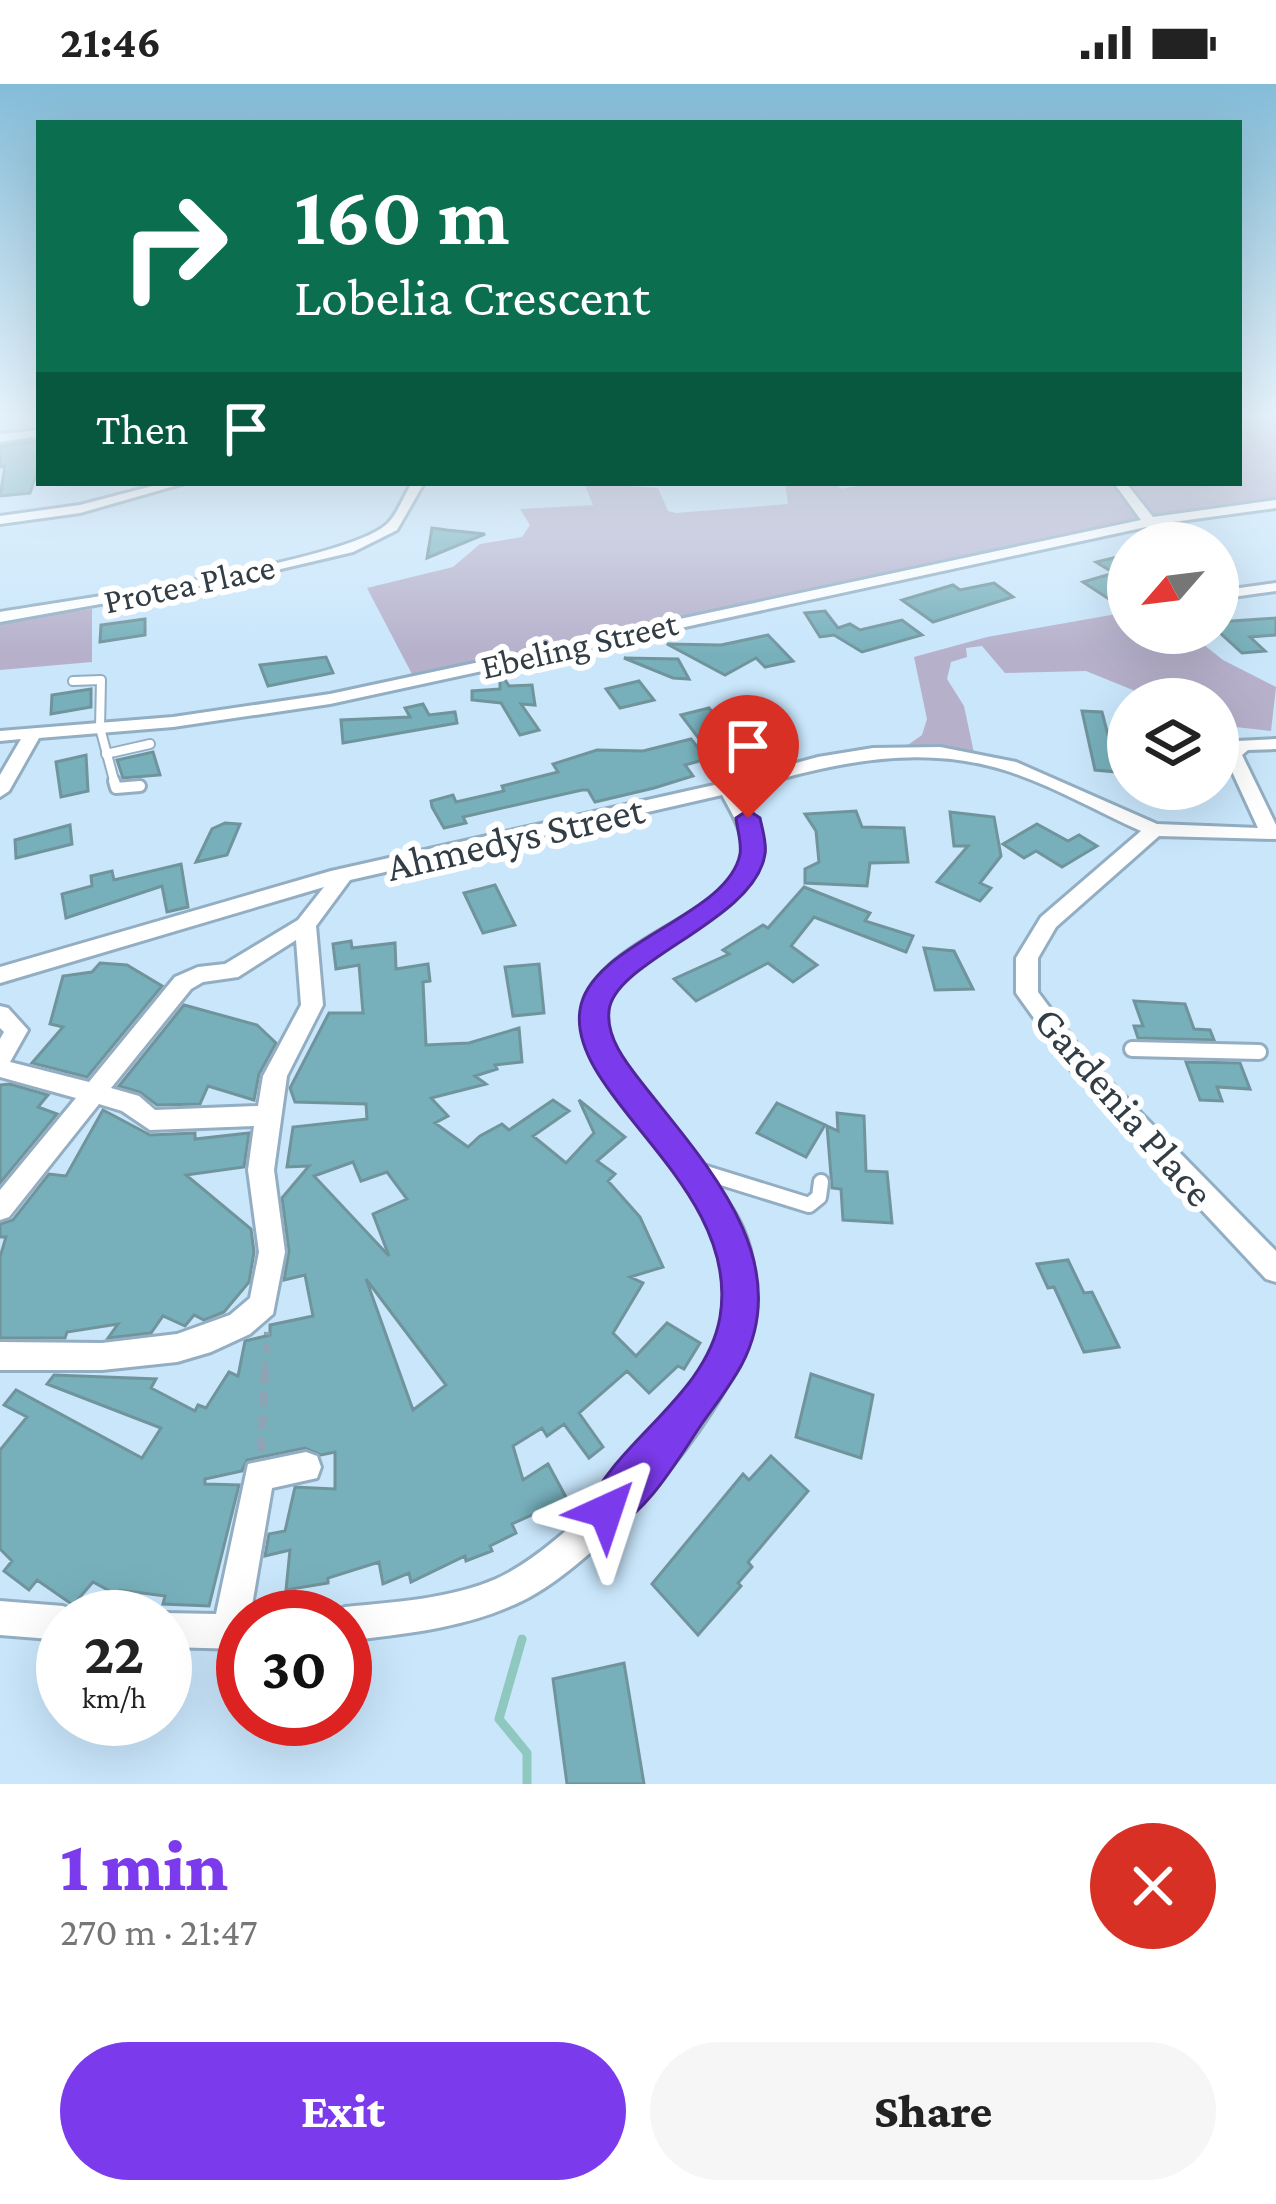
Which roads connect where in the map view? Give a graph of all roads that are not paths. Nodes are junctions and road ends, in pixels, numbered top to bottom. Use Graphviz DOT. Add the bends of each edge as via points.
graph roads {
  1 [pos="128,496"];
  2 [pos="410,496"];
  3 [pos="1127,496"];
  4 [pos="1276,504"];
  5 [pos="0,520"];
  6 [pos="1154,521"];
  7 [pos="1276,587"];
  8 [pos="1239,592"];
  9 [pos="0,617"];
  10 [pos="73,681"];
  11 [pos="100,728"];
  12 [pos="33,734"];
  13 [pos="0,736"];
  14 [pos="150,744"];
  15 [pos="1276,745"];
  16 [pos="106,754"];
  17 [pos="140,787"];
  18 [pos="727,788"];
  19 [pos="0,791"];
  20 [pos="1154,830"];
  21 [pos="343,875"];
  22 [pos="304,925"];
  23 [pos="0,975"];
  24 [pos="0,1014"];
  25 [pos="1132,1049"];
  26 [pos="1258,1052"];
  27 [pos="0,1059"];
  28 [pos="0,1068"];
  29 [pos="94,1091"];
  30 [pos="268,1116"];
  31 [pos="693,1170"];
  32 [pos="820,1182"];
  33 [pos="0,1209"];
  34 [pos="1276,1270"];
  35 [pos="0,1356"];
  36 [pos="306,1466"];
  37 [pos="243,1590"];
  38 [pos="0,1618"];
  39 [pos="372,1619"];
  40 [pos="36,1621"];
  1 -- 5 [label="street"];
  2 -- 9 [label="street, Protea Place" via="392,527 348,549"];
  3 -- 6 [label="street"];
  4 -- 6 [label="street, Ebeling Street"];
  6 -- 11 [label="street, Ebeling Street" via="346,696"];
  7 -- 8 [label="street"];
  10 -- 11 [label="lane" via="101,680"];
  11 -- 12 [label="street, Ebeling Street"];
  11 -- 16 [label="lane"];
  12 -- 13 [label="street, Ebeling Street"];
  12 -- 19 [label="street"];
  14 -- 16 [label="lane"];
  15 -- 20 [label="street, Ahmedys Street" via="1243,745 1233,754 1270,834"];
  16 -- 17 [label="lane" via="116,788"];
  18 -- 20 [label="street, Ahmedys Street" via="818,761 940,752 1042,777"];
  18 -- 21 [label="street, Ahmedys Street"];
  18 -- 31 [label="street" via="753,831 748,867 710,908 606,982 594,1012 604,1057"];
  20 -- 34 [label="street, Gardenia Place" via="1048,922 1028,958 1027,993"];
  21 -- 22 [label="street"];
  21 -- 23 [label="street, Ahmedys Street"];
  22 -- 29 [label="street" via="230,971 184,983"];
  22 -- 30 [label="street" via="312,1005 275,1076"];
  24 -- 27 [label="street" via="17,1030"];
  25 -- 26 [label="lane"];
  28 -- 29 [label="street"];
  29 -- 30 [label="street" via="130,1103 149,1120"];
  29 -- 33 [label="street"];
  30 -- 35 [label="street" via="261,1170 272,1252 258,1310 229,1331 160,1349"];
  31 -- 32 [label="lane" via="809,1204"];
  31 -- 39 [label="street" via="730,1229 740,1277 728,1354 708,1387 638,1478 530,1579 470,1603"];
  36 -- 37 [label="street" via="259,1475"];
  38 -- 40 [label="street"];
}
